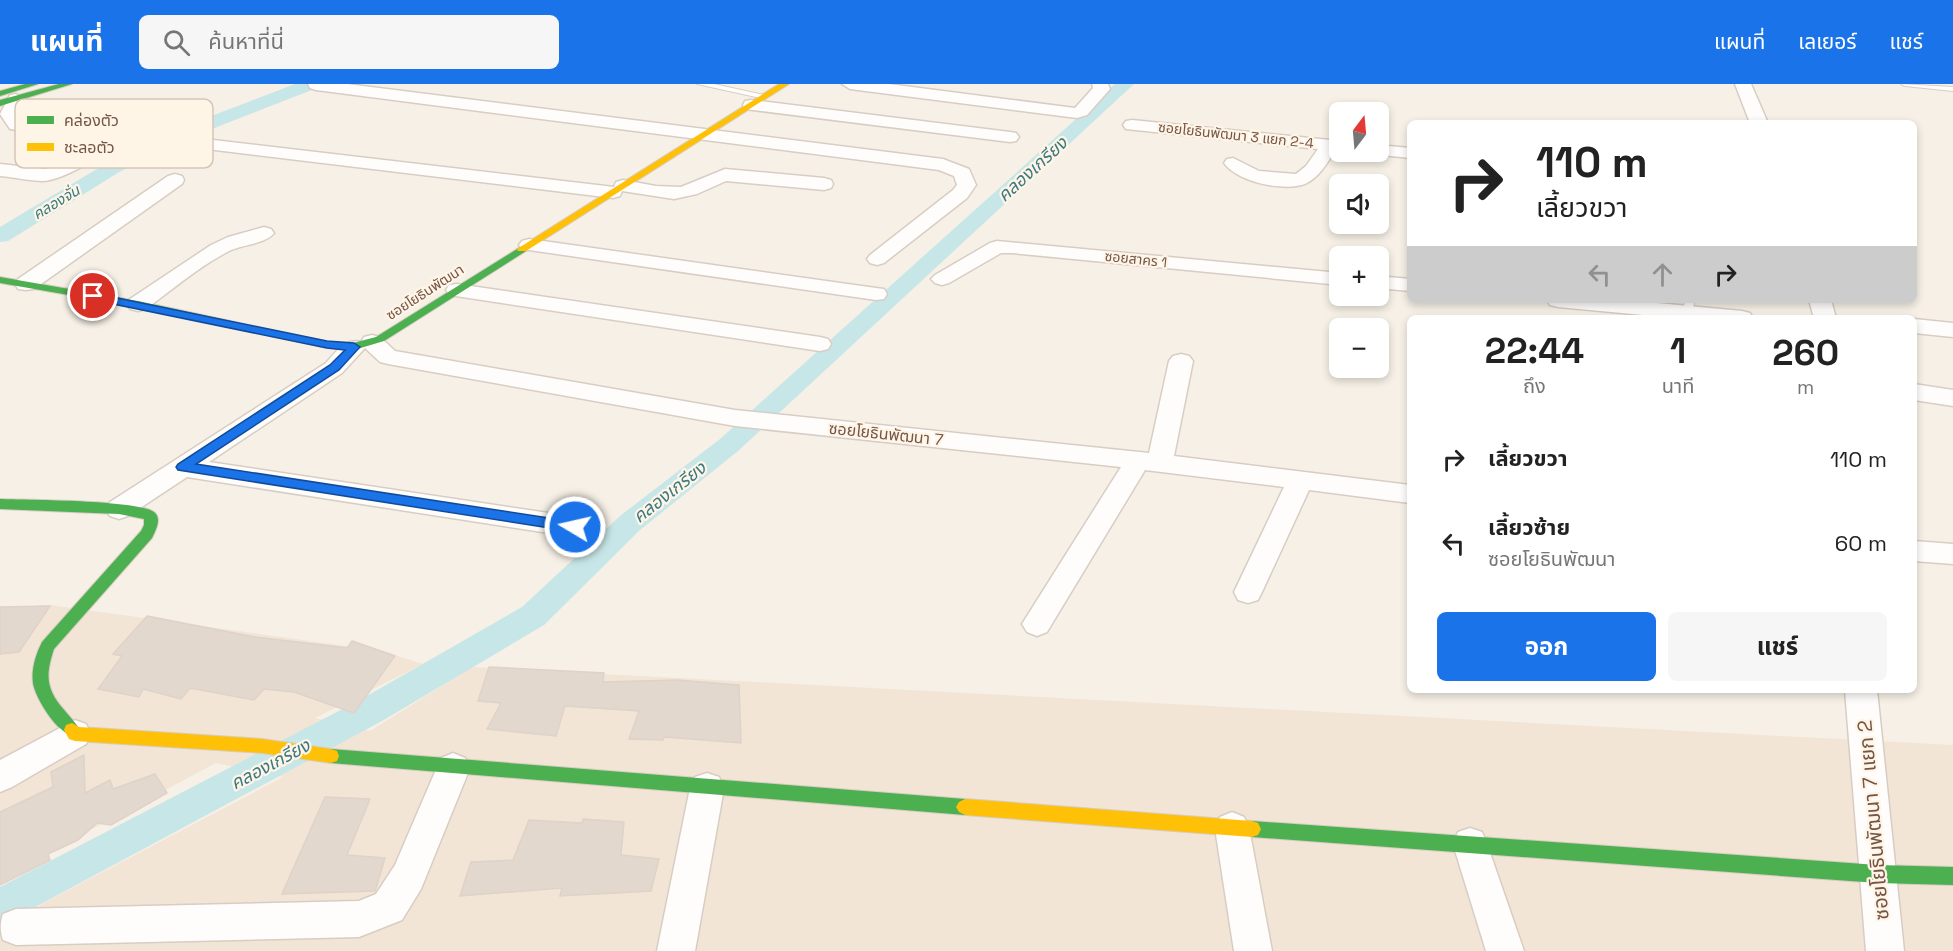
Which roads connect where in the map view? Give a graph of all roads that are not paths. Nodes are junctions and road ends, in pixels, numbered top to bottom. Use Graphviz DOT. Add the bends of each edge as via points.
graph roads {
  1 [pos="34,84"];
  2 [pos="68,84"];
  3 [pos="701,84"];
  4 [pos="785,84"];
  5 [pos="850,84"];
  6 [pos="1100,84"];
  7 [pos="1743,84"];
  8 [pos="1905,84"];
  9 [pos="316,85"];
  10 [pos="1953,89"];
  11 [pos="5,98"];
  12 [pos="758,101"];
  13 [pos="1758,120"];
  14 [pos="15,123"];
  15 [pos="1132,125"];
  16 [pos="707,133"];
  17 [pos="1010,137"];
  18 [pos="213,144"];
  19 [pos="1329,144"];
  20 [pos="1389,151"];
  21 [pos="1329,152"];
  22 [pos="1407,153"];
  23 [pos="1233,162"];
  24 [pos="63,168"];
  25 [pos="0,170"];
  26 [pos="175,180"];
  27 [pos="824,184"];
  28 [pos="618,189"];
  29 [pos="264,233"];
  30 [pos="530,244"];
  31 [pos="877,259"];
  32 [pos="1329,278"];
  33 [pos="942,279"];
  34 [pos="0,280"];
  35 [pos="1389,283"];
  36 [pos="26,284"];
  37 [pos="1407,285"];
  38 [pos="457,290"];
  39 [pos="876,294"];
  40 [pos="1624,303"];
  41 [pos="138,304"];
  42 [pos="1689,306"];
  43 [pos="1729,315"];
  44 [pos="1917,326"];
  45 [pos="1953,330"];
  46 [pos="363,344"];
  47 [pos="820,344"];
  48 [pos="1181,361"];
  49 [pos="1917,392"];
  50 [pos="1953,398"];
  51 [pos="1149,461"];
  52 [pos="183,467"];
  53 [pos="1300,481"];
  54 [pos="1407,494"];
  55 [pos="0,504"];
  56 [pos="119,509"];
  57 [pos="575,527"];
  58 [pos="1917,551"];
  59 [pos="1953,554"];
  60 [pos="1248,592"];
  61 [pos="1037,624"];
  62 [pos="1861,693"];
  63 [pos="75,734"];
  64 [pos="453,768"];
  65 [pos="0,777"];
  66 [pos="707,788"];
  67 [pos="1232,828"];
  68 [pos="1470,844"];
  69 [pos="1878,874"];
  70 [pos="1953,876"];
  71 [pos="16,927"];
  72 [pos="676,951"];
  73 [pos="1253,951"];
  74 [pos="1505,951"];
  75 [pos="1885,951"];
  1 -- 11 [label="main road"];
  2 -- 11 [label="main road"];
  3 -- 12 [label="lane"];
  4 -- 12 [label="main road, ซอยโยธินพัฒนา"];
  5 -- 6 [label="street" via="1077,112 1102,88"];
  7 -- 13 [label="street"];
  8 -- 10 [label="lane"];
  9 -- 16 [label="street"];
  11 -- 14 [label="street"];
  12 -- 16 [label="main road, ซอยโยธินพัฒนา"];
  12 -- 17 [label="street"];
  15 -- 19 [label="street, ซอยโยธินพัฒนา 3 แยก 2-4"];
  16 -- 28 [label="main road, ซอยโยธินพัฒนา"];
  16 -- 31 [label="street" via="943,165 962,173 967,185 960,194"];
  18 -- 28 [label="street"];
  20 -- 22 [label="street"];
  21 -- 23 [label="street" via="1300,179 1248,173"];
  24 -- 25 [label="street" via="43,175"];
  26 -- 36 [label="street"];
  27 -- 28 [label="street" via="725,175 679,193"];
  28 -- 30 [label="main road, ซอยโยธินพัฒนา"];
  29 -- 41 [label="street" via="218,249"];
  30 -- 38 [label="main road, ซอยโยธินพัฒนา"];
  30 -- 39 [label="street"];
  32 -- 33 [label="street, ซอยสาคร 1" via="998,247"];
  34 -- 36 [label="main road"];
  35 -- 37 [label="street"];
  36 -- 41 [label="main road"];
  38 -- 46 [label="main road, ซอยโยธินพัฒนา" via="402,327"];
  38 -- 47 [label="street"];
  40 -- 42 [label="street"];
  41 -- 46 [label="main road" via="327,345"];
  42 -- 43 [label="street"];
  44 -- 45 [label="street"];
  46 -- 51 [label="street, ซอยโยธินพัฒนา 7" via="388,357 735,418"];
  46 -- 52 [label="street" via="334,368"];
  48 -- 51 [label="street"];
  49 -- 50 [label="street"];
  51 -- 53 [label="street, ซอยโยธินพัฒนา 7"];
  51 -- 61 [label="street"];
  52 -- 56 [label="street"];
  52 -- 57 [label="street"];
  53 -- 54 [label="street, ซอยโยธินพัฒนา 7"];
  53 -- 60 [label="street"];
  55 -- 56 [label="main road"];
  56 -- 63 [label="main road" via="150,516 147,534 47,646 39,664 38,687"];
  58 -- 59 [label="street"];
  62 -- 69 [label="street, ซอยโยธินพัฒนา 7 แยก 2"];
  63 -- 64 [label="main road" via="262,746 348,759"];
  63 -- 65 [label="street"];
  64 -- 66 [label="main road"];
  64 -- 71 [label="street" via="408,877 388,907 359,919"];
  66 -- 67 [label="main road"];
  66 -- 72 [label="street"];
  67 -- 68 [label="main road"];
  67 -- 73 [label="street"];
  68 -- 69 [label="main road"];
  68 -- 74 [label="street"];
  69 -- 70 [label="main road"];
  69 -- 75 [label="street, ซอยโยธินพัฒนา 7 แยก 2"];
}
